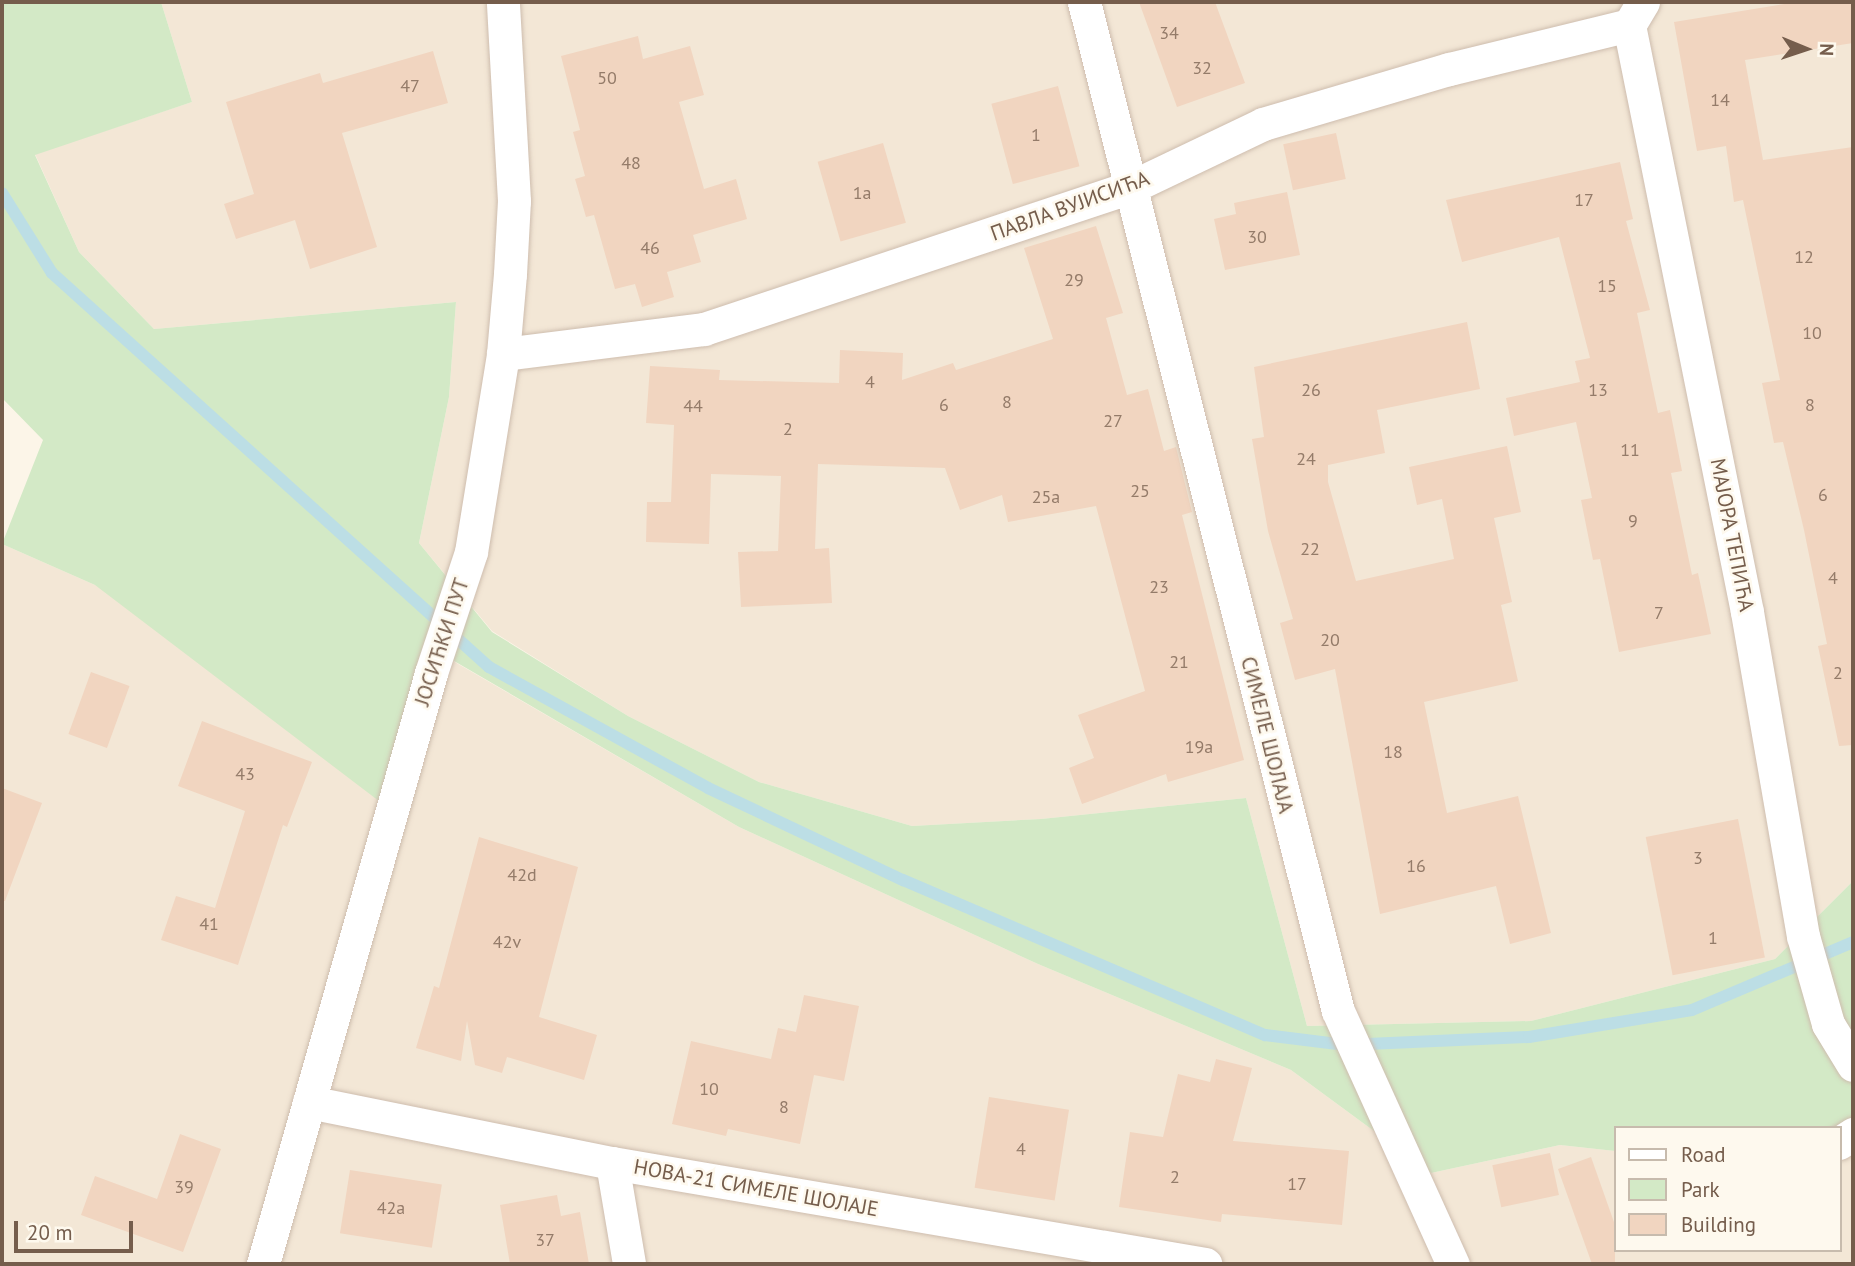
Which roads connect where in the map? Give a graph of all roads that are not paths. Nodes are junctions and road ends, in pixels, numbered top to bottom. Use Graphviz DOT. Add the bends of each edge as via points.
graph roads {
  1 [pos="503,2"];
  2 [pos="1084,2"];
  3 [pos="1636,13"];
  4 [pos="1129,188"];
  5 [pos="503,354"];
  6 [pos="1853,1065"];
  7 [pos="309,1102"];
  8 [pos="612,1163"];
  9 [pos="263,1264"];
  10 [pos="629,1264"];
  11 [pos="1205,1264"];
  12 [pos="1453,1264"];
  1 -- 5 [label="street, ЈОСИЋКИ ПУТ" via="514,201"];
  2 -- 4 [label="street, СИМЕЛЕ ШОЛАЈА"];
  3 -- 4 [label="street, ПАВЛА ВУЈИСИЋА" via="1263,124"];
  3 -- 6 [label="street, МАЈОРА ТЕПИЋА" via="1748,612 1803,936 1828,1024"];
  4 -- 5 [label="street, ПАВЛА ВУЈИСИЋА" via="704,329"];
  4 -- 12 [label="street, СИМЕЛЕ ШОЛАЈА" via="1338,1011"];
  5 -- 7 [label="street, ЈОСИЋКИ ПУТ" via="471,552"];
  7 -- 8 [label="street, НОВА-21 СИМЕЛЕ ШОЛАЈЕ"];
  7 -- 9 [label="street, ЈОСИЋКИ ПУТ"];
  8 -- 10 [label="street"];
  8 -- 11 [label="street, НОВА-21 СИМЕЛЕ ШОЛАЈЕ"];
}
